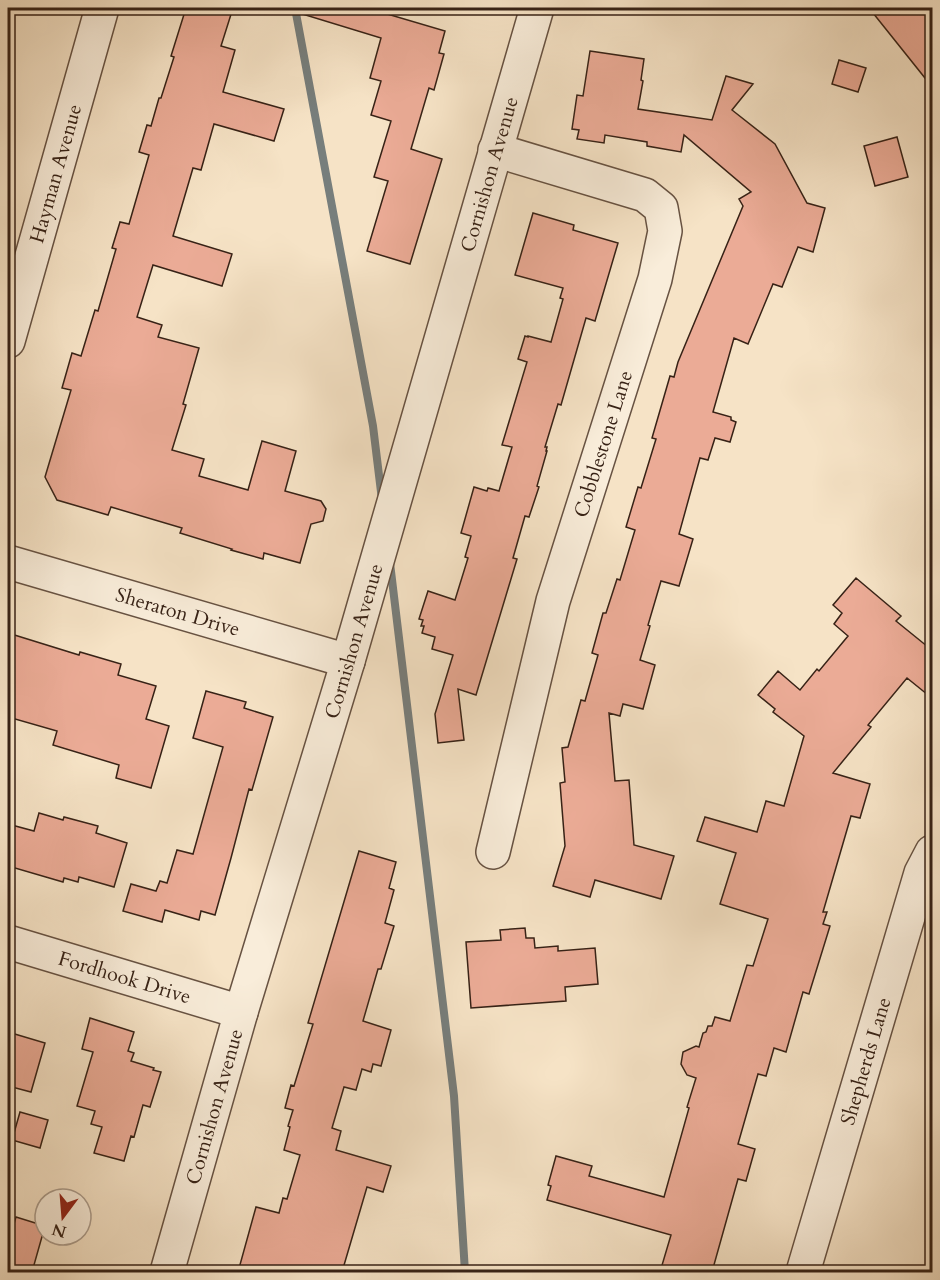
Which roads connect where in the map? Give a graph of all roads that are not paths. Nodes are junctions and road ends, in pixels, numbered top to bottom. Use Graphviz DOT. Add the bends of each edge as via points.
graph roads {
  1 [pos="102,8"];
  2 [pos="537,8"];
  3 [pos="495,150"];
  4 [pos="8,341"];
  5 [pos="8,562"];
  6 [pos="348,661"];
  7 [pos="493,852"];
  8 [pos="933,852"];
  9 [pos="8,942"];
  10 [pos="242,1012"];
  11 [pos="167,1272"];
  12 [pos="803,1272"];
  1 -- 4 [label="street, Hayman Avenue"];
  2 -- 3 [label="street, Cornishon Avenue"];
  3 -- 6 [label="street, Cornishon Avenue"];
  3 -- 7 [label="street, Cobblestone Lane" via="645,195 661,208 665,231 655,279 553,601"];
  5 -- 6 [label="street, Sheraton Drive"];
  6 -- 10 [label="street, Cornishon Avenue"];
  8 -- 12 [label="street, Shepherds Lane" via="921,873"];
  9 -- 10 [label="street, Fordhook Drive"];
  10 -- 11 [label="street, Cornishon Avenue"];
}
